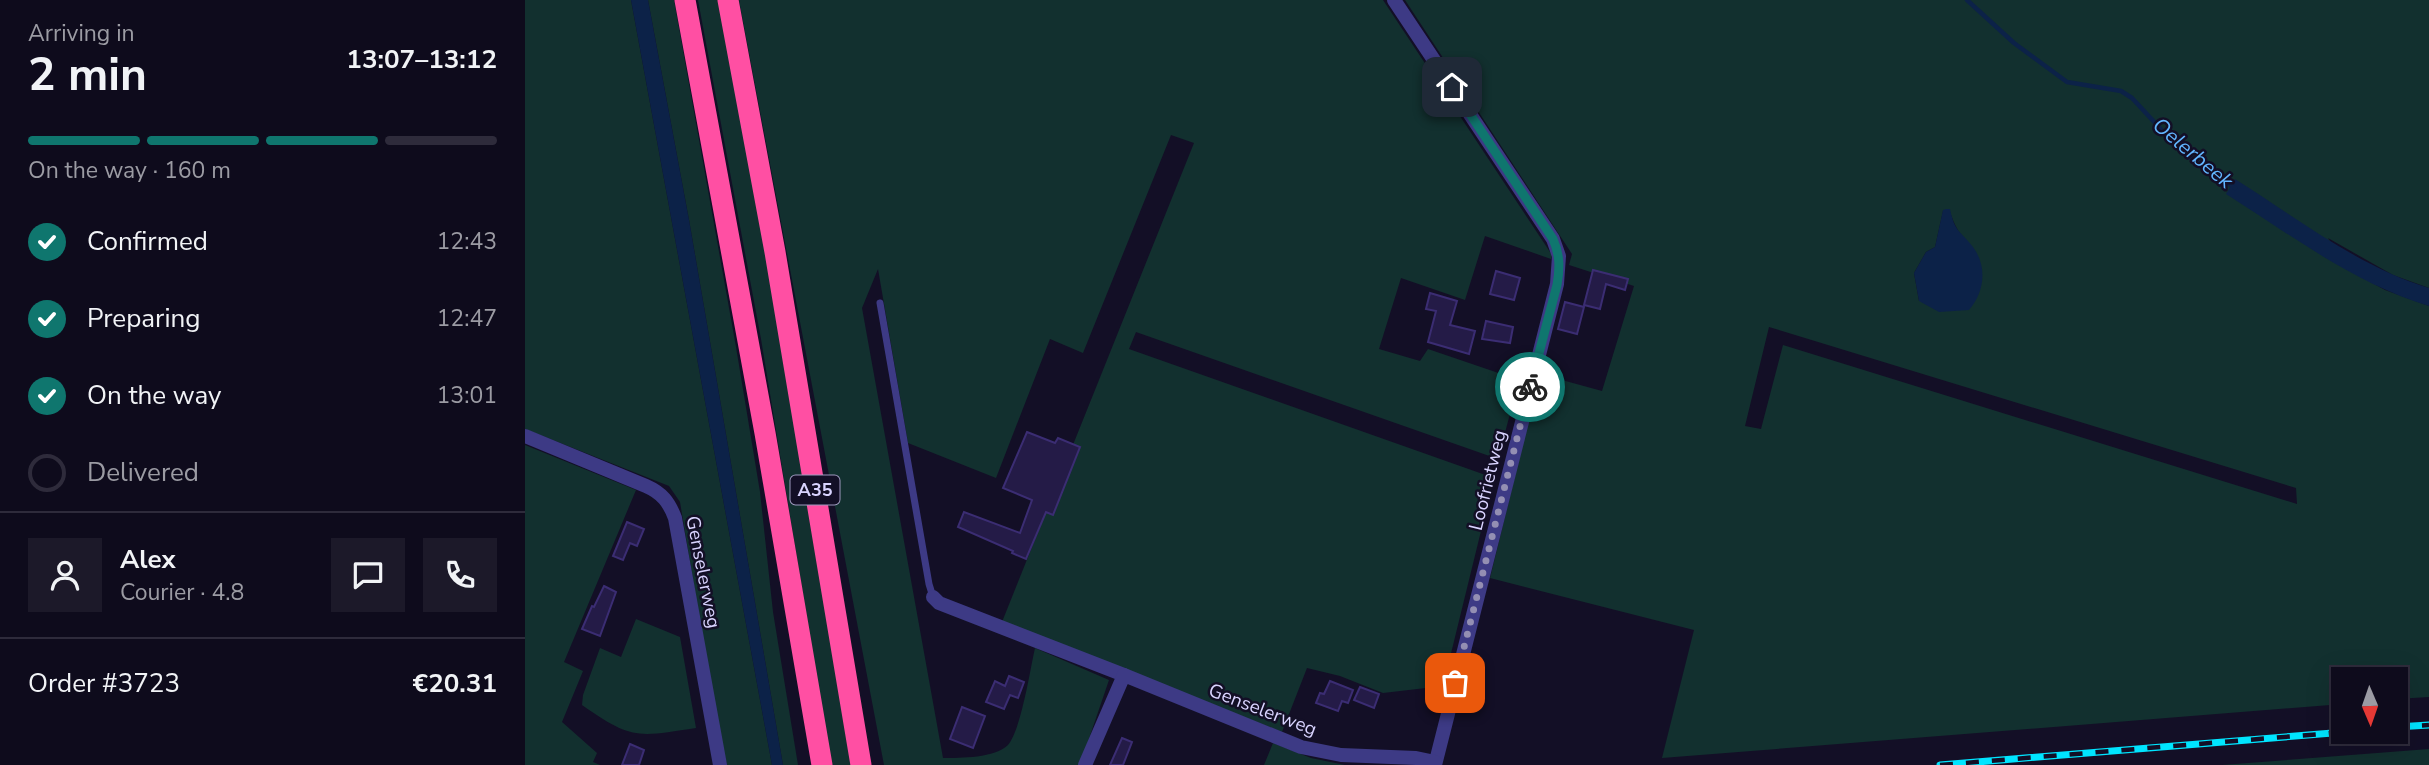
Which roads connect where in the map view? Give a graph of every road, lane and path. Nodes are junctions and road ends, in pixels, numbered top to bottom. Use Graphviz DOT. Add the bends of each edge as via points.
graph roads {
  1 [pos="685,0"];
  2 [pos="728,0"];
  3 [pos="1394,0"];
  4 [pos="880,303"];
  5 [pos="525,436"];
  6 [pos="933,597"];
  7 [pos="1124,675"];
  8 [pos="1435,763"];
  9 [pos="720,765"];
  10 [pos="822,765"];
  11 [pos="861,765"];
  12 [pos="1085,765"];
  1 -- 10 [label="highway, A35"];
  2 -- 11 [label="highway, A35"];
  3 -- 8 [label="street, Loofrietweg" via="1553,239 1559,256 1557,285"];
  4 -- 6 [label="lane"];
  5 -- 9 [label="street, Genselerweg" via="646,485 670,505"];
  6 -- 7 [label="street, Genselerweg"];
  7 -- 8 [label="street, Genselerweg" via="1301,747"];
  7 -- 12 [label="street"];
}
